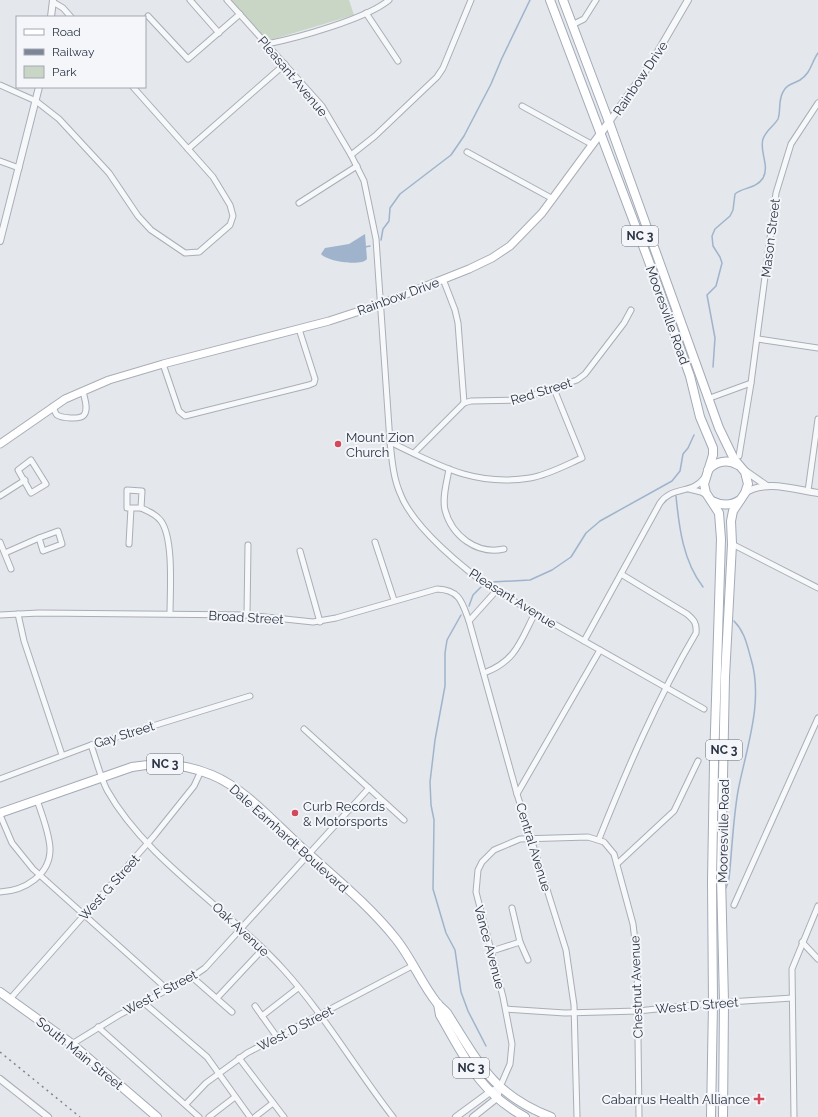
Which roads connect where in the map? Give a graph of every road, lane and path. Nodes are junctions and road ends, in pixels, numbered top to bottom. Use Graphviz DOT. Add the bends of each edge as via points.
graph roads {
  1 [pos="190,0"];
  2 [pos="227,0"];
  3 [pos="389,0"];
  4 [pos="471,0"];
  5 [pos="550,0"];
  6 [pos="563,0"];
  7 [pos="596,0"];
  8 [pos="688,0"];
  9 [pos="53,1"];
  10 [pos="366,13"];
  11 [pos="240,14"];
  12 [pos="51,16"];
  13 [pos="70,16"];
  14 [pos="148,16"];
  15 [pos="572,25"];
  16 [pos="219,33"];
  17 [pos="267,44"];
  18 [pos="398,61"];
  19 [pos="285,64"];
  20 [pos="0,85"];
  21 [pos="39,88"];
  22 [pos="134,88"];
  23 [pos="36,101"];
  24 [pos="818,103"];
  25 [pos="522,106"];
  26 [pos="609,122"];
  27 [pos="601,134"];
  28 [pos="593,145"];
  29 [pos="188,149"];
  30 [pos="467,152"];
  31 [pos="351,155"];
  32 [pos="0,161"];
  33 [pos="357,166"];
  34 [pos="19,168"];
  35 [pos="553,199"];
  36 [pos="299,203"];
  37 [pos="2,226"];
  38 [pos="0,241"];
  39 [pos="443,279"];
  40 [pos="381,304"];
  41 [pos="631,310"];
  42 [pos="299,328"];
  43 [pos="758,339"];
  44 [pos="818,348"];
  45 [pos="163,364"];
  46 [pos="751,383"];
  47 [pos="554,389"];
  48 [pos="83,391"];
  49 [pos="710,398"];
  50 [pos="464,403"];
  51 [pos="53,406"];
  52 [pos="818,419"];
  53 [pos="390,442"];
  54 [pos="0,444"];
  55 [pos="414,453"];
  56 [pos="739,456"];
  57 [pos="742,468"];
  58 [pos="449,469"];
  59 [pos="705,475"];
  60 [pos="25,480"];
  61 [pos="767,486"];
  62 [pos="688,489"];
  63 [pos="808,491"];
  64 [pos="745,493"];
  65 [pos="818,493"];
  66 [pos="0,496"];
  67 [pos="710,498"];
  68 [pos="740,500"];
  69 [pos="131,508"];
  70 [pos="141,508"];
  71 [pos="39,538"];
  72 [pos="0,542"];
  73 [pos="375,542"];
  74 [pos="129,544"];
  75 [pos="732,544"];
  76 [pos="248,545"];
  77 [pos="504,549"];
  78 [pos="300,551"];
  79 [pos="5,554"];
  80 [pos="12,568"];
  81 [pos="620,574"];
  82 [pos="818,588"];
  83 [pos="496,591"];
  84 [pos="394,600"];
  85 [pos="535,613"];
  86 [pos="18,614"];
  87 [pos="170,614"];
  88 [pos="0,615"];
  89 [pos="247,615"];
  90 [pos="469,621"];
  91 [pos="320,622"];
  92 [pos="584,641"];
  93 [pos="600,650"];
  94 [pos="484,673"];
  95 [pos="666,687"];
  96 [pos="250,696"];
  97 [pos="704,709"];
  98 [pos="818,718"];
  99 [pos="304,729"];
  100 [pos="91,744"];
  101 [pos="62,755"];
  102 [pos="698,761"];
  103 [pos="201,771"];
  104 [pos="102,778"];
  105 [pos="0,779"];
  106 [pos="370,788"];
  107 [pos="517,794"];
  108 [pos="37,800"];
  109 [pos="0,814"];
  110 [pos="404,820"];
  111 [pos="531,838"];
  112 [pos="600,839"];
  113 [pos="148,843"];
  114 [pos="309,854"];
  115 [pos="617,864"];
  116 [pos="39,875"];
  117 [pos="0,892"];
  118 [pos="734,906"];
  119 [pos="818,906"];
  120 [pos="512,908"];
  121 [pos="84,915"];
  122 [pos="241,929"];
  123 [pos="520,942"];
  124 [pos="802,942"];
  125 [pos="263,949"];
  126 [pos="492,951"];
  127 [pos="818,959"];
  128 [pos="528,960"];
  129 [pos="414,965"];
  130 [pos="192,977"];
  131 [pos="298,988"];
  132 [pos="168,990"];
  133 [pos="0,992"];
  134 [pos="216,998"];
  135 [pos="792,998"];
  136 [pos="10,999"];
  137 [pos="143,1002"];
  138 [pos="724,1002"];
  139 [pos="713,1003"];
  140 [pos="438,1004"];
  141 [pos="255,1006"];
  142 [pos="506,1009"];
  143 [pos="638,1011"];
  144 [pos="232,1012"];
  145 [pos="575,1013"];
  146 [pos="320,1015"];
  147 [pos="262,1016"];
  148 [pos="98,1027"];
  149 [pos="277,1038"];
  150 [pos="72,1044"];
  151 [pos="239,1058"];
  152 [pos="218,1074"];
  153 [pos="0,1079"];
  154 [pos="500,1087"];
  155 [pos="490,1092"];
  156 [pos="235,1097"];
  157 [pos="497,1098"];
  158 [pos="273,1103"];
  159 [pos="186,1104"];
  160 [pos="516,1114"];
  161 [pos="48,1117"];
  162 [pos="157,1117"];
  163 [pos="199,1117"];
  164 [pos="209,1117"];
  165 [pos="250,1117"];
  166 [pos="255,1117"];
  167 [pos="284,1117"];
  168 [pos="393,1117"];
  169 [pos="456,1117"];
  170 [pos="473,1117"];
  171 [pos="525,1117"];
  172 [pos="551,1117"];
  173 [pos="577,1117"];
  174 [pos="639,1117"];
  175 [pos="711,1117"];
  176 [pos="722,1117"];
  177 [pos="794,1117"];
  1 -- 16 [label="street"];
  2 -- 11 [label="street, Pleasant Avenue"];
  3 -- 10 [label="street"];
  4 -- 31 [label="street" via="444,68 375,136"];
  5 -- 27 [label="main road, Mooresville Road / NC 3"];
  6 -- 15 [label="main road, Mooresville Road / NC 3"];
  7 -- 15 [label="street" via="584,19"];
  8 -- 26 [label="street, Rainbow Drive" via="653,60"];
  9 -- 12 [label="street"];
  9 -- 13 [label="street"];
  10 -- 17 [label="street" via="307,34"];
  10 -- 18 [label="street"];
  11 -- 16 [label="street"];
  11 -- 17 [label="street, Pleasant Avenue"];
  14 -- 16 [label="street" via="188,59"];
  15 -- 26 [label="main road, Mooresville Road / NC 3"];
  17 -- 19 [label="street, Pleasant Avenue"];
  19 -- 29 [label="street"];
  19 -- 31 [label="street, Pleasant Avenue" via="322,106"];
  20 -- 23 [label="street"];
  21 -- 23 [label="street"];
  22 -- 29 [label="street"];
  23 -- 29 [label="street" via="56,116 109,173 146,225 178,250 190,254 208,246 230,225 233,216 222,190"];
  23 -- 34 [label="street"];
  24 -- 43 [label="street, Mason Street" via="791,144 776,193"];
  25 -- 28 [label="street"];
  26 -- 27 [label="main road, Rainbow Drive"];
  26 -- 49 [label="main road, Mooresville Road / NC 3"];
  27 -- 28 [label="main road, Rainbow Drive"];
  27 -- 59 [label="main road, Mooresville Road / NC 3" via="661,293 713,448"];
  28 -- 35 [label="main road, Rainbow Drive"];
  30 -- 35 [label="street"];
  31 -- 33 [label="street, Pleasant Avenue"];
  32 -- 34 [label="street"];
  33 -- 36 [label="street"];
  33 -- 40 [label="street, Pleasant Avenue" via="368,195 375,231"];
  34 -- 37 [label="street"];
  35 -- 39 [label="main road, Rainbow Drive" via="510,246 492,258"];
  37 -- 38 [label="street"];
  39 -- 40 [label="main road, Rainbow Drive"];
  39 -- 50 [label="street" via="458,323"];
  40 -- 42 [label="main road, Rainbow Drive"];
  40 -- 53 [label="street, Pleasant Avenue"];
  41 -- 47 [label="street, Red Street" via="585,374"];
  42 -- 45 [label="main road, Rainbow Drive"];
  42 -- 45 [label="street" via="315,379 314,383 279,393 185,416 179,410"];
  43 -- 44 [label="street"];
  43 -- 46 [label="street, Mason Street"];
  45 -- 48 [label="main road, Rainbow Drive"];
  46 -- 49 [label="street"];
  46 -- 56 [label="street, Mason Street"];
  47 -- 50 [label="street, Red Street" via="511,402"];
  47 -- 58 [label="street" via="582,458 530,478 487,479"];
  48 -- 51 [label="main road, Rainbow Drive"];
  48 -- 51 [label="street" via="86,410 84,416 61,416 55,412"];
  49 -- 57 [label="main road, Mooresville Road / NC 3" via="724,440"];
  50 -- 55 [label="street"];
  51 -- 54 [label="main road, Rainbow Drive"];
  52 -- 63 [label="street"];
  53 -- 55 [label="street"];
  53 -- 83 [label="street, Pleasant Avenue" via="395,477 404,503 458,564"];
  55 -- 58 [label="street"];
  57 -- 59 [label="main road" via="732,462 722,462 712,466"];
  57 -- 61 [label="street"];
  57 -- 64 [label="main road, Mooresville Road" via="747,481"];
  58 -- 77 [label="street" via="444,495 445,510 454,528 467,543 479,549 492,552"];
  59 -- 62 [label="street" via="698,485"];
  59 -- 67 [label="main road, Mooresville Road" via="704,487"];
  60 -- 60 [label="street" via="18,470 31,460 46,484 30,493"];
  60 -- 66 [label="street"];
  61 -- 63 [label="street"];
  61 -- 64 [label="street" via="757,487"];
  62 -- 67 [label="street" via="702,492"];
  62 -- 81 [label="street" via="672,492 661,500"];
  63 -- 65 [label="street"];
  64 -- 68 [label="main road, Mooresville Road"];
  67 -- 68 [label="main road" via="724,505 734,504"];
  67 -- 139 [label="main road, Mooresville Road" via="720,518 721,539 712,882"];
  68 -- 75 [label="main road, Mooresville Road / NC 3" via="731,519"];
  69 -- 70 [label="street"];
  69 -- 70 [label="street" via="127,508 127,490 142,490"];
  69 -- 74 [label="street"];
  70 -- 87 [label="street" via="156,515 164,529 171,559"];
  71 -- 71 [label="street" via="58,531 62,544 43,551"];
  71 -- 79 [label="street"];
  72 -- 79 [label="street"];
  73 -- 84 [label="street"];
  75 -- 82 [label="street"];
  75 -- 138 [label="main road, Mooresville Road / NC 3" via="721,876"];
  76 -- 89 [label="street"];
  78 -- 91 [label="street"];
  79 -- 80 [label="street"];
  81 -- 92 [label="street"];
  81 -- 95 [label="street" via="694,620 696,633"];
  83 -- 85 [label="street, Pleasant Avenue"];
  83 -- 90 [label="street"];
  84 -- 90 [label="street, Broad Street" via="433,589 452,591 463,603"];
  84 -- 91 [label="street, Broad Street"];
  85 -- 92 [label="street, Pleasant Avenue"];
  85 -- 94 [label="street" via="512,656 497,668"];
  86 -- 87 [label="street, Broad Street"];
  86 -- 88 [label="street, Broad Street"];
  86 -- 101 [label="street" via="24,642"];
  87 -- 89 [label="street, Broad Street"];
  89 -- 91 [label="street, Broad Street"];
  90 -- 94 [label="street, Central Avenue"];
  92 -- 93 [label="street, Pleasant Avenue"];
  93 -- 95 [label="street, Pleasant Avenue"];
  93 -- 107 [label="street"];
  94 -- 107 [label="street, Central Avenue"];
  95 -- 97 [label="street, Pleasant Avenue"];
  95 -- 112 [label="street" via="624,776"];
  96 -- 100 [label="street, Gay Street"];
  98 -- 118 [label="street"];
  99 -- 106 [label="street"];
  100 -- 101 [label="street, Gay Street"];
  100 -- 104 [label="street, Oak Avenue"];
  101 -- 105 [label="street, Gay Street"];
  102 -- 115 [label="street" via="674,811"];
  103 -- 104 [label="main road, Dale Earnhardt Boulevard / NC 3" via="175,765 148,764"];
  103 -- 113 [label="street, West G Street" via="194,786"];
  103 -- 114 [label="main road, Dale Earnhardt Boulevard / NC 3" via="225,781 237,790"];
  104 -- 108 [label="main road, Dale Earnhardt Boulevard / NC 3"];
  104 -- 113 [label="street, Oak Avenue" via="119,809"];
  106 -- 110 [label="street"];
  106 -- 114 [label="street, West F Street"];
  107 -- 111 [label="street, Central Avenue"];
  108 -- 109 [label="main road, Dale Earnhardt Boulevard / NC 3"];
  108 -- 116 [label="street" via="50,849 48,860"];
  109 -- 116 [label="street" via="12,843"];
  111 -- 112 [label="street" via="576,836"];
  111 -- 126 [label="street, Vance Avenue" via="520,839 494,850 478,870 476,892"];
  111 -- 145 [label="street, Central Avenue" via="566,950"];
  112 -- 115 [label="street, Chestnut Avenue" via="611,849"];
  113 -- 121 [label="street, West G Street"];
  113 -- 122 [label="street, Oak Avenue"];
  114 -- 122 [label="street, West F Street"];
  114 -- 129 [label="main road, Dale Earnhardt Boulevard / NC 3" via="377,918"];
  115 -- 143 [label="street, Chestnut Avenue" via="633,924 637,958"];
  116 -- 117 [label="street" via="26,886"];
  116 -- 121 [label="street"];
  119 -- 124 [label="street"];
  120 -- 123 [label="street"];
  121 -- 132 [label="street"];
  121 -- 136 [label="street, West G Street"];
  122 -- 125 [label="street, Oak Avenue"];
  122 -- 130 [label="street, West F Street" via="212,961"];
  123 -- 126 [label="street"];
  123 -- 128 [label="street"];
  124 -- 127 [label="street"];
  124 -- 135 [label="street" via="792,969"];
  125 -- 131 [label="street, Oak Avenue"];
  125 -- 134 [label="street"];
  126 -- 142 [label="street, Vance Avenue"];
  129 -- 140 [label="main road, Dale Earnhardt Boulevard / NC 3"];
  129 -- 146 [label="street, West D Street"];
  130 -- 132 [label="street, West F Street"];
  130 -- 134 [label="street"];
  131 -- 146 [label="street, Oak Avenue"];
  131 -- 147 [label="street"];
  132 -- 137 [label="street, West F Street"];
  133 -- 136 [label="main road, South Main Street"];
  134 -- 144 [label="street"];
  135 -- 138 [label="street, West D Street"];
  135 -- 177 [label="street"];
  136 -- 150 [label="main road, South Main Street"];
  137 -- 148 [label="street, West F Street"];
  137 -- 152 [label="street" via="206,1057"];
  138 -- 139 [label="street, West D Street"];
  138 -- 176 [label="main road, Mooresville Road"];
  139 -- 143 [label="street, West D Street"];
  139 -- 175 [label="main road, Mooresville Road"];
  140 -- 154 [label="main road, Dale Earnhardt Boulevard / NC 3" via="446,1012 478,1063"];
  140 -- 155 [label="main road, Dale Earnhardt Boulevard / NC 3" via="440,1015 475,1074"];
  141 -- 147 [label="street"];
  142 -- 145 [label="street, West D Street"];
  142 -- 154 [label="street, Vance Avenue" via="512,1058 508,1073"];
  143 -- 145 [label="street, West D Street"];
  143 -- 174 [label="street, Chestnut Avenue"];
  145 -- 173 [label="street, Central Avenue"];
  146 -- 149 [label="street, West D Street"];
  146 -- 168 [label="street, Oak Avenue"];
  147 -- 149 [label="street"];
  148 -- 150 [label="street, West F Street"];
  148 -- 159 [label="street"];
  149 -- 151 [label="street, West D Street"];
  150 -- 162 [label="main road, South Main Street"];
  151 -- 152 [label="street, West D Street"];
  151 -- 158 [label="street"];
  152 -- 156 [label="street"];
  152 -- 159 [label="street, West D Street"];
  153 -- 161 [label="street"];
  154 -- 155 [label="street"];
  154 -- 157 [label="street, Vance Avenue"];
  154 -- 172 [label="main road, Dale Earnhardt Boulevard / NC 3" via="527,1106"];
  155 -- 157 [label="main road, Dale Earnhardt Boulevard / NC 3"];
  155 -- 169 [label="street"];
  156 -- 164 [label="street"];
  156 -- 165 [label="street"];
  157 -- 160 [label="main road, Dale Earnhardt Boulevard / NC 3"];
  157 -- 170 [label="street"];
  158 -- 166 [label="street"];
  158 -- 167 [label="street"];
  159 -- 163 [label="street"];
  160 -- 171 [label="main road, Dale Earnhardt Boulevard / NC 3"];
}
